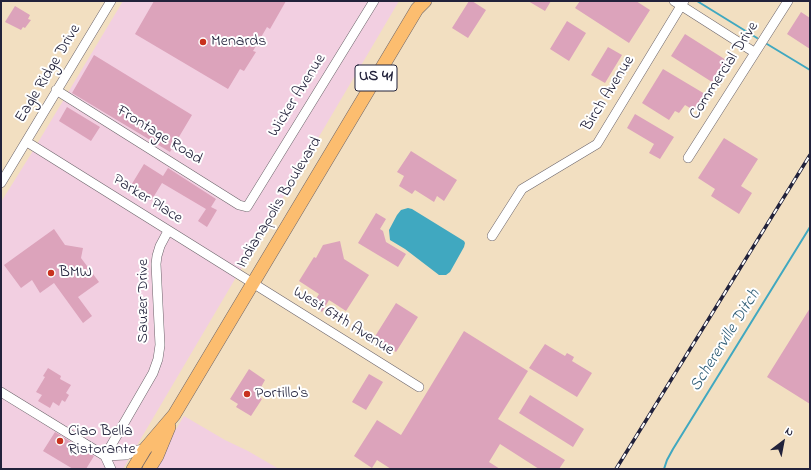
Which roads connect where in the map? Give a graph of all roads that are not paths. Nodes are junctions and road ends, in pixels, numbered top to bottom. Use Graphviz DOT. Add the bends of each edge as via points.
graph roads {
  1 [pos="110,1"];
  2 [pos="374,1"];
  3 [pos="788,1"];
  4 [pos="680,2"];
  5 [pos="420,4"];
  6 [pos="754,52"];
  7 [pos="56,90"];
  8 [pos="27,142"];
  9 [pos="688,158"];
  10 [pos="1,183"];
  11 [pos="246,207"];
  12 [pos="168,231"];
  13 [pos="492,236"];
  14 [pos="252,283"];
  15 [pos="419,387"];
  16 [pos="1,392"];
  17 [pos="174,414"];
  18 [pos="145,450"];
  19 [pos="105,456"];
  20 [pos="110,469"];
  21 [pos="133,469"];
  22 [pos="149,469"];
  1 -- 7 [label="street, Eagle Ridge Drive"];
  2 -- 11 [label="street, Wicker Avenue"];
  3 -- 6 [label="street, Commercial Drive"];
  4 -- 6 [label="street"];
  4 -- 13 [label="street, Birch Avenue" via="597,144 522,190"];
  5 -- 14 [label="highway, Indianapolis Boulevard / US 41"];
  6 -- 9 [label="street, Commercial Drive"];
  7 -- 8 [label="street, Eagle Ridge Drive"];
  7 -- 11 [label="street, Frontage Road"];
  8 -- 10 [label="street, Eagle Ridge Drive"];
  8 -- 12 [label="street, Parker Place"];
  12 -- 14 [label="street, Parker Place"];
  12 -- 19 [label="street, Sauzer Drive" via="160,246 156,264 160,345 158,359 153,373"];
  14 -- 15 [label="street, West 67th Avenue"];
  14 -- 17 [label="highway, Indianapolis Boulevard"];
  16 -- 19 [label="street"];
  17 -- 18 [label="highway, Indianapolis Boulevard"];
  17 -- 22 [label="highway, Indianapolis Boulevard"];
  18 -- 19 [label="street" via="126,455"];
  18 -- 21 [label="highway, Indianapolis Boulevard"];
  19 -- 20 [label="street"];
}
